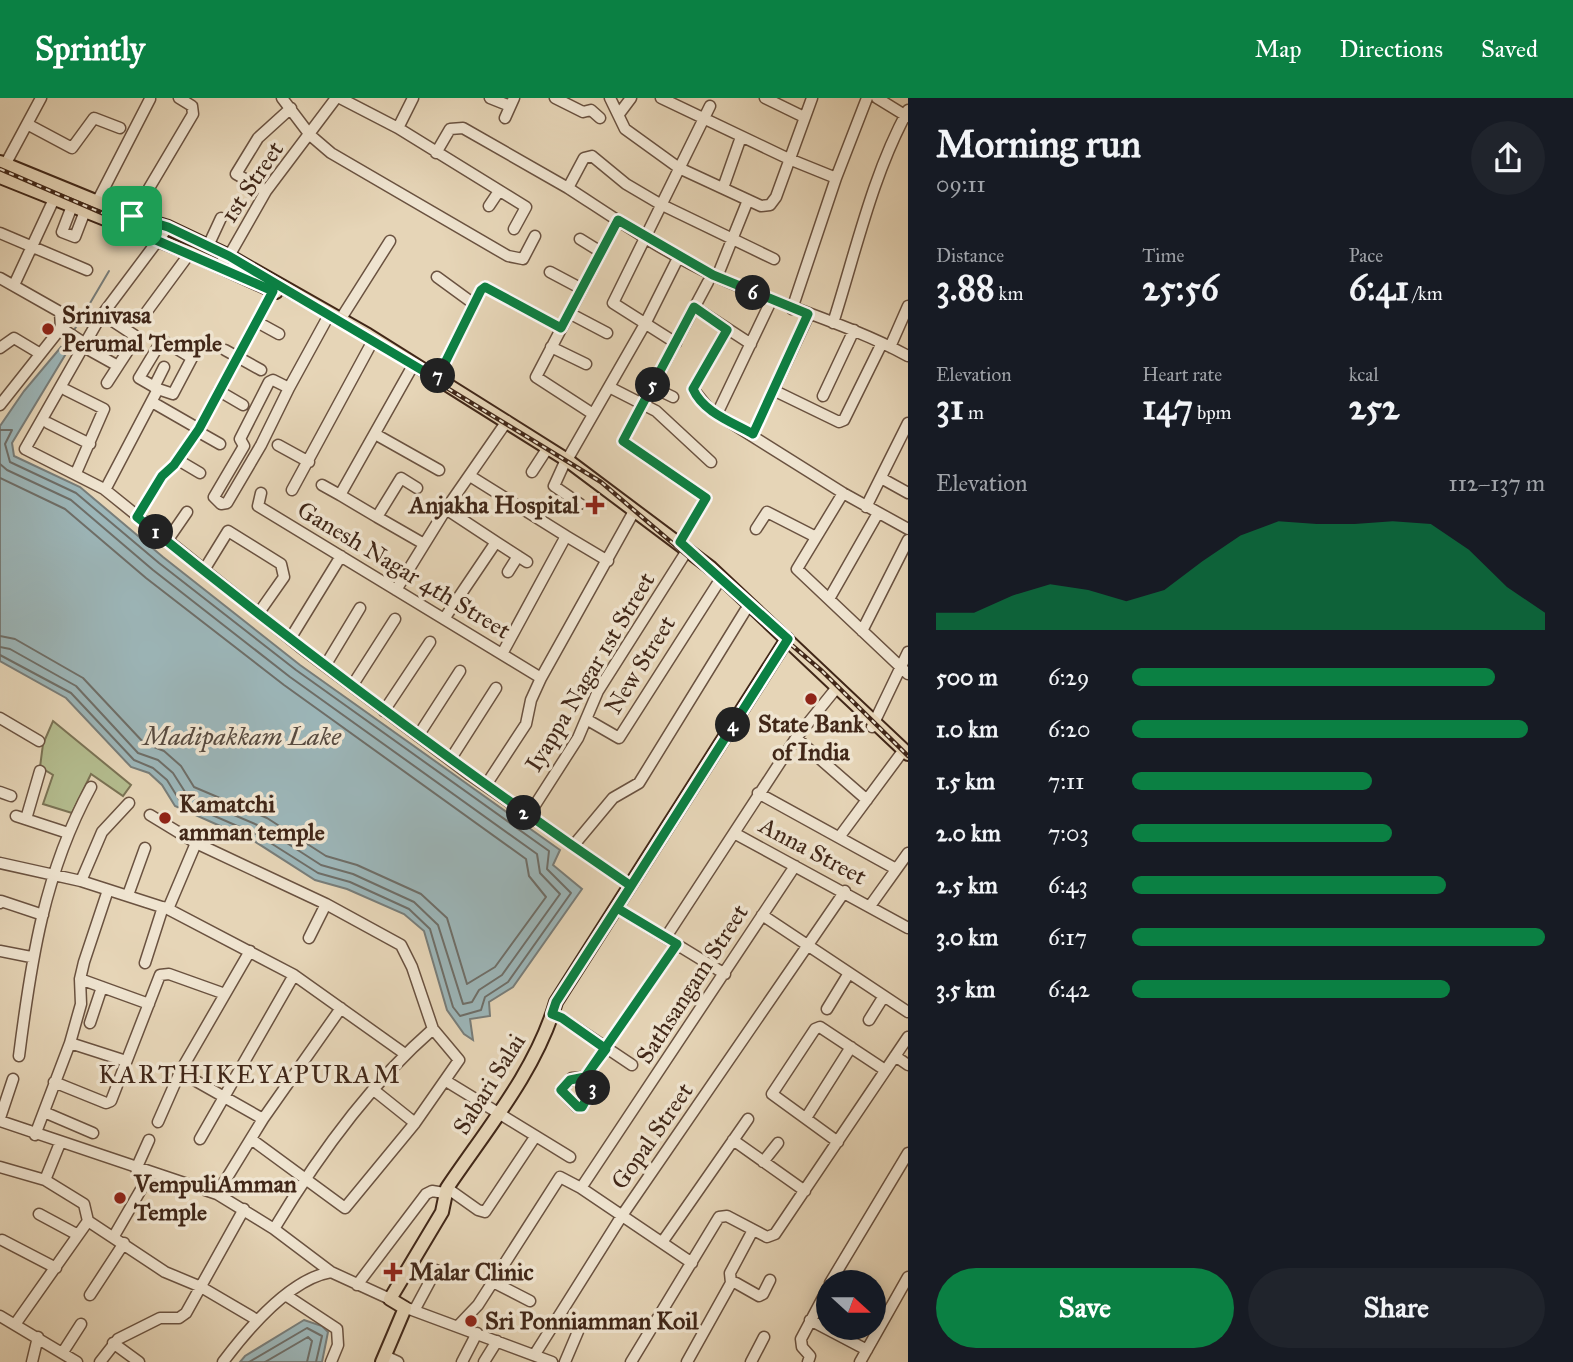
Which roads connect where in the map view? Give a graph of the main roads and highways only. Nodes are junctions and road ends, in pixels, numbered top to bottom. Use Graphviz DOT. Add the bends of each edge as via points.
graph roads {
  1 [pos="2,168"];
  2 [pos="129,222"];
  3 [pos="332,318"];
  4 [pos="505,424"];
  5 [pos="566,462"];
  6 [pos="684,548"];
  7 [pos="786,641"];
  8 [pos="873,725"];
  9 [pos="906,757"];
  10 [pos="384,1359"];
  1 -- 2 [label="main road" via="97,202"];
  1 -- 2 [label="main road" via="54,199"];
  2 -- 3 [label="main road" via="159,241"];
  2 -- 3 [label="main road" via="168,227 229,256"];
  3 -- 4 [label="main road"];
  3 -- 4 [label="main road" via="370,346"];
  4 -- 5 [label="main road"];
  4 -- 5 [label="main road"];
  5 -- 6 [label="main road"];
  5 -- 6 [label="main road"];
  6 -- 7 [label="main road"];
  6 -- 7 [label="main road" via="745,611"];
  7 -- 8 [label="main road"];
  7 -- 8 [label="main road"];
  7 -- 10 [label="main road, Sabari Salai" via="556,1002 526,1071 445,1191 442,1212 390,1299 410,1308"];
  8 -- 9 [label="main road"];
}
